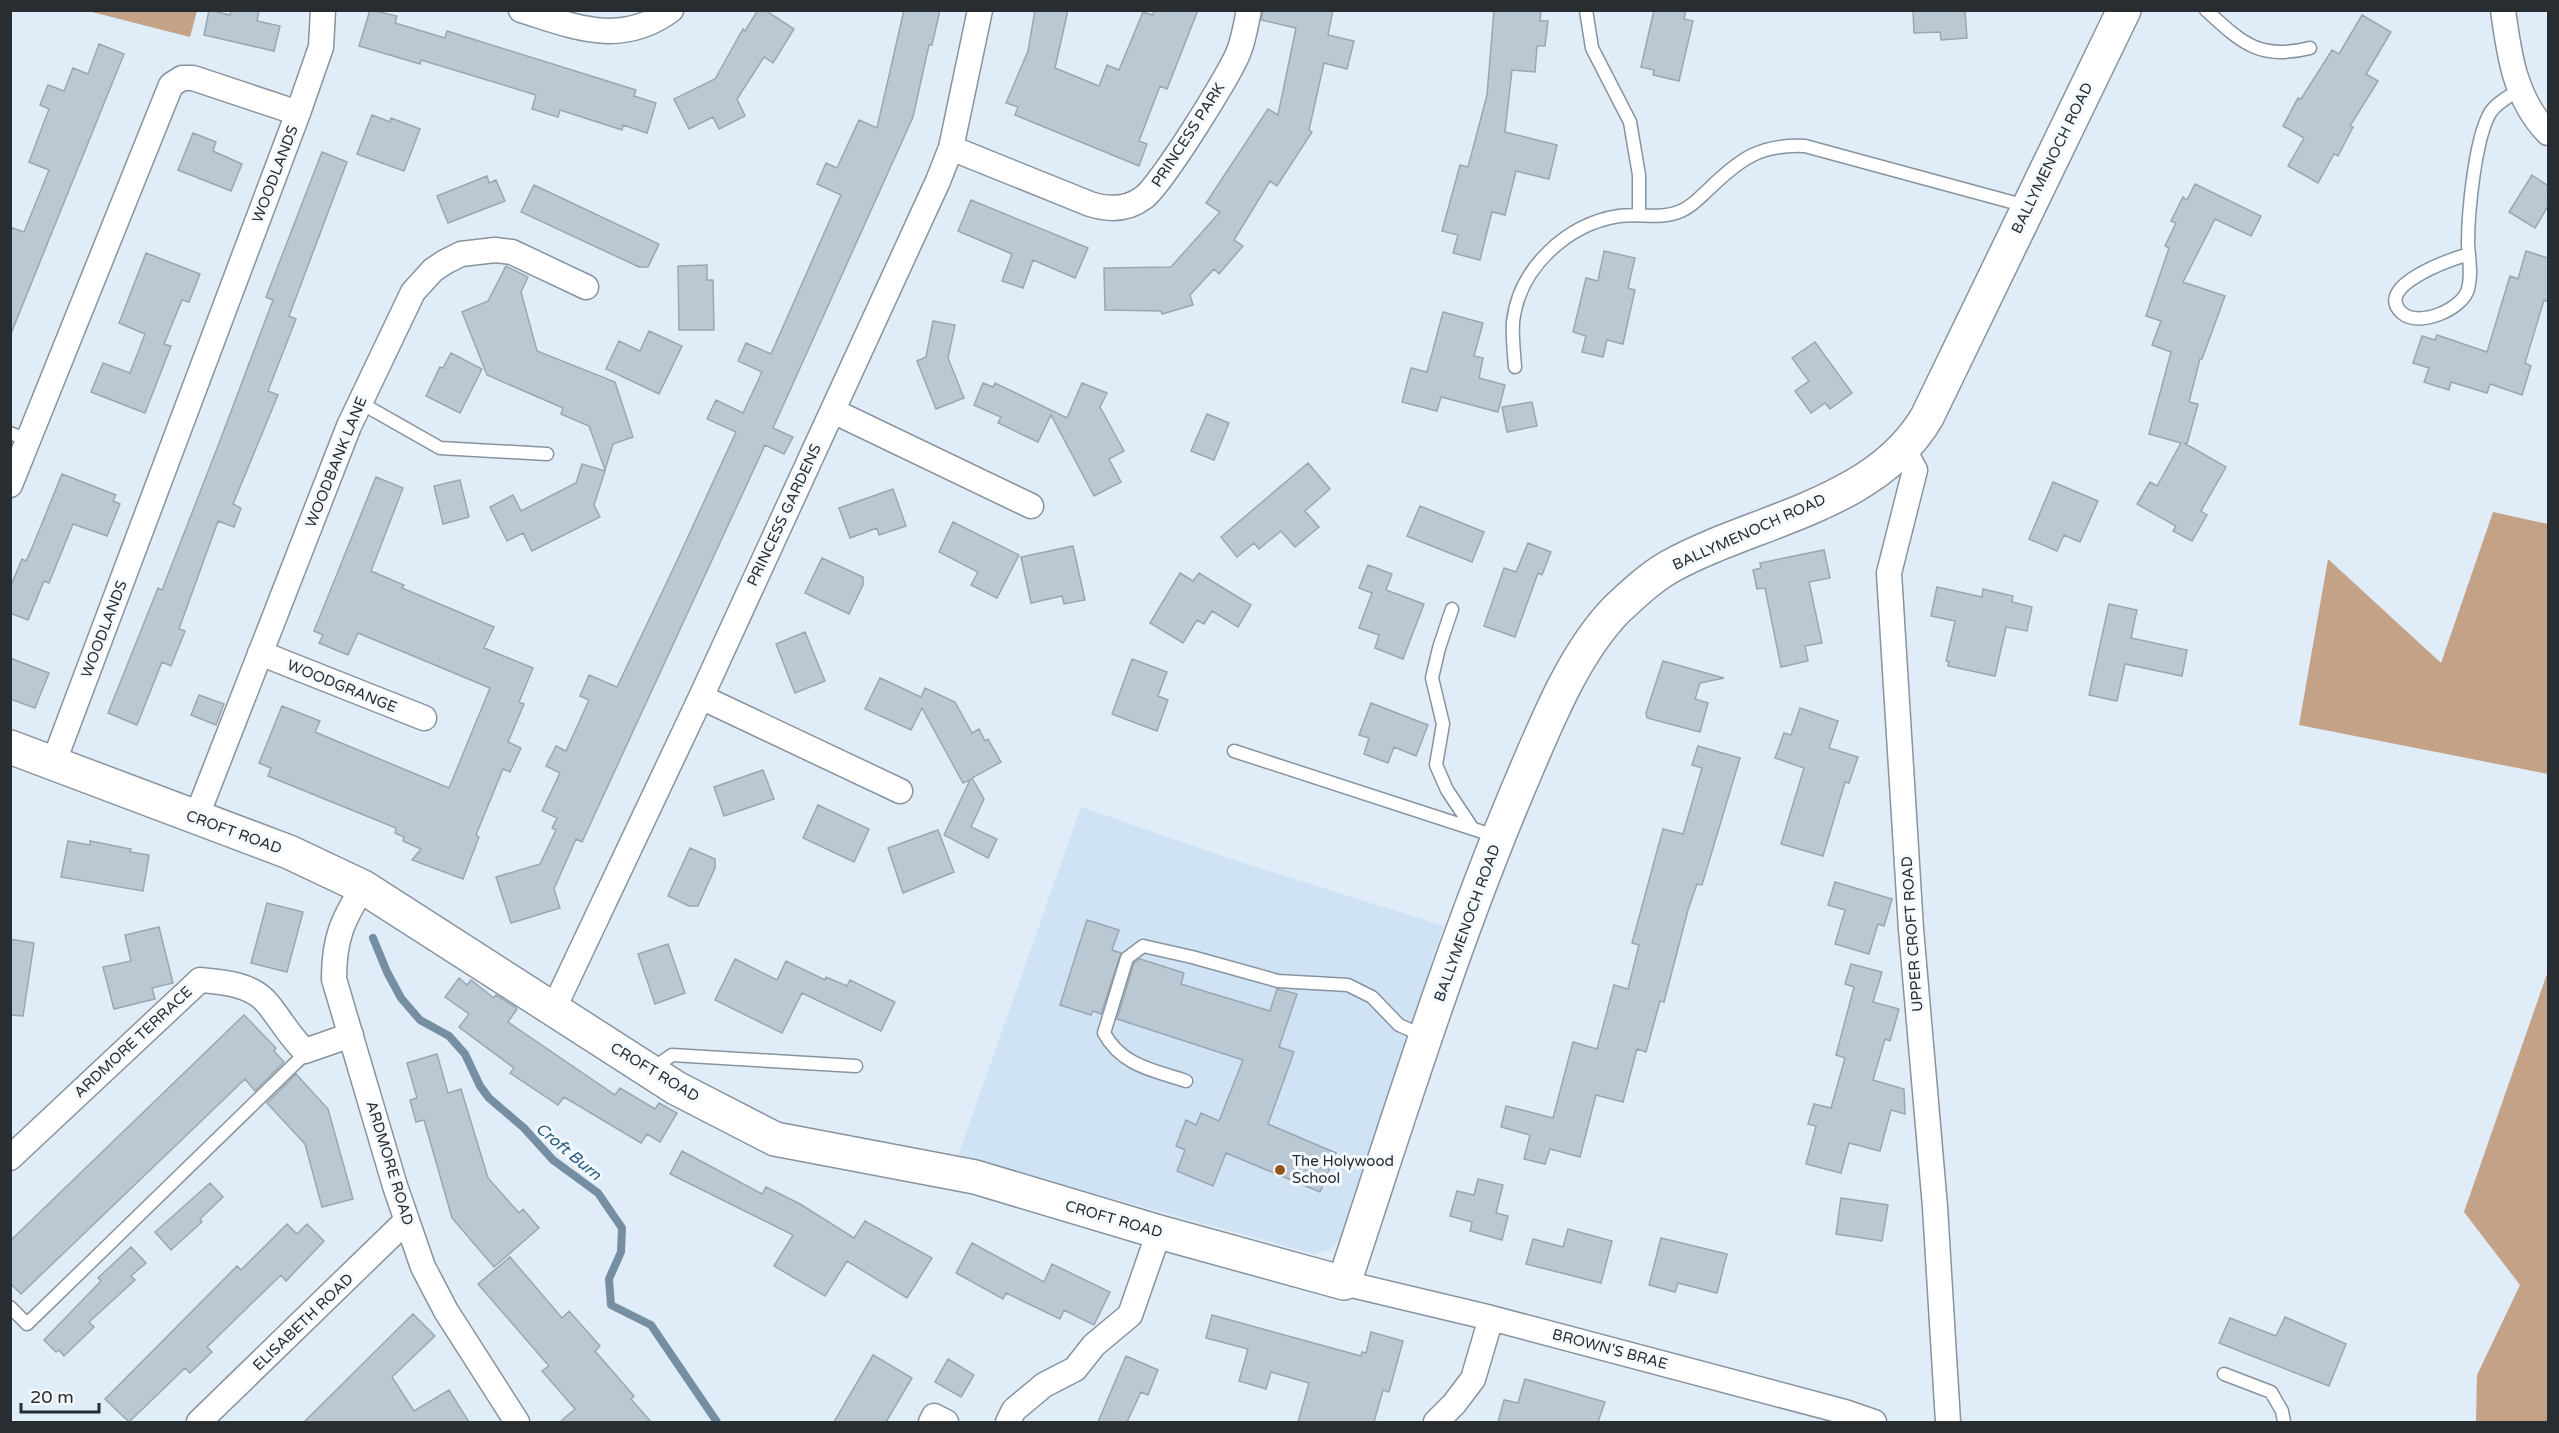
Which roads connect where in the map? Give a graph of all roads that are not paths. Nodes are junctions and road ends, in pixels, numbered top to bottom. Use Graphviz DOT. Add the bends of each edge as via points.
graph roads {
  1 [pos="323,10"];
  2 [pos="521,10"];
  3 [pos="671,10"];
  4 [pos="980,10"];
  5 [pos="1249,10"];
  6 [pos="1586,10"];
  7 [pos="2124,10"];
  8 [pos="2206,10"];
  9 [pos="2503,10"];
  10 [pos="2310,48"];
  11 [pos="2519,90"];
  12 [pos="298,113"];
  13 [pos="2548,133"];
  14 [pos="951,148"];
  15 [pos="2029,207"];
  16 [pos="1639,214"];
  17 [pos="2469,254"];
  18 [pos="586,287"];
  19 [pos="1515,367"];
  20 [pos="359,402"];
  21 [pos="832,411"];
  22 [pos="19,436"];
  23 [pos="1904,450"];
  24 [pos="547,454"];
  25 [pos="10,484"];
  26 [pos="1031,506"];
  27 [pos="1452,609"];
  28 [pos="260,653"];
  29 [pos="701,697"];
  30 [pos="424,718"];
  31 [pos="10,747"];
  32 [pos="1234,751"];
  33 [pos="53,764"];
  34 [pos="900,791"];
  35 [pos="196,818"];
  36 [pos="1486,833"];
  37 [pos="363,887"];
  38 [pos="554,1008"];
  39 [pos="351,1035"];
  40 [pos="1427,1037"];
  41 [pos="310,1050"];
  42 [pos="856,1066"];
  43 [pos="649,1071"];
  44 [pos="1186,1081"];
  45 [pos="10,1158"];
  46 [pos="406,1221"];
  47 [pos="1159,1232"];
  48 [pos="1344,1283"];
  49 [pos="10,1307"];
  50 [pos="1491,1318"];
  51 [pos="2224,1374"];
  52 [pos="199,1422"];
  53 [pos="518,1422"];
  54 [pos="931,1422"];
  55 [pos="946,1422"];
  56 [pos="1008,1422"];
  57 [pos="1436,1422"];
  58 [pos="1874,1422"];
  59 [pos="1947,1422"];
  60 [pos="2284,1422"];
  1 -- 12 [label="street" via="321,47"];
  2 -- 3 [label="street" via="604,32 641,27"];
  4 -- 14 [label="street, PRINCESS GARDENS"];
  5 -- 14 [label="street, PRINCESS PARK" via="1239,52 1215,94 1154,189 1131,205 1111,208 1090,204"];
  6 -- 16 [label="lane" via="1592,48 1630,122 1639,176"];
  7 -- 15 [label="street, BALLYMENOCH ROAD"];
  8 -- 10 [label="lane" via="2234,37 2251,46 2286,54"];
  9 -- 11 [label="street"];
  11 -- 13 [label="street"];
  11 -- 17 [label="lane" via="2491,111 2481,141"];
  12 -- 22 [label="street, WOODLANDS" via="193,78 182,78 171,85"];
  12 -- 33 [label="street, WOODLANDS"];
  14 -- 21 [label="street, PRINCESS GARDENS"];
  15 -- 16 [label="lane" via="1805,146 1789,145 1741,160 1680,212"];
  15 -- 23 [label="street, BALLYMENOCH ROAD" via="1927,417"];
  16 -- 19 [label="lane" via="1598,221 1579,229 1562,240 1535,268 1518,303 1514,322"];
  17 -- 17 [label="lane" via="2469,288 2459,303 2431,316 2410,318 2397,307 2397,293 2402,287 2437,265"];
  18 -- 20 [label="street, WOODBANK LANE" via="512,252 478,250 445,262 413,292"];
  20 -- 24 [label="lane" via="440,448"];
  20 -- 28 [label="street, WOODBANK LANE"];
  21 -- 26 [label="street"];
  21 -- 29 [label="street, PRINCESS GARDENS"];
  22 -- 25 [label="street, WOODLANDS"];
  23 -- 36 [label="street, BALLYMENOCH ROAD" via="1852,487 1666,569 1616,610 1579,661 1536,748"];
  23 -- 59 [label="street, UPPER CROFT ROAD" via="1915,470 1893,554 1890,585"];
  27 -- 36 [label="lane" via="1432,678 1443,724 1436,765 1447,790"];
  28 -- 30 [label="street, WOODGRANGE"];
  28 -- 35 [label="street, WOODBANK LANE"];
  29 -- 34 [label="street"];
  29 -- 38 [label="street, PRINCESS GARDENS"];
  31 -- 33 [label="street, CROFT ROAD"];
  32 -- 36 [label="lane"];
  33 -- 35 [label="street, CROFT ROAD"];
  35 -- 37 [label="street, CROFT ROAD" via="289,852"];
  36 -- 40 [label="street, BALLYMENOCH ROAD"];
  37 -- 38 [label="street, CROFT ROAD"];
  37 -- 39 [label="street, ARDMORE ROAD" via="348,912 334,950 334,979"];
  38 -- 43 [label="street, CROFT ROAD"];
  39 -- 41 [label="street"];
  39 -- 46 [label="street, ARDMORE ROAD"];
  40 -- 44 [label="lane" via="1399,1025 1372,997 1348,985 1278,981 1143,946 1128,958 1104,1033 1129,1062"];
  40 -- 48 [label="street, BALLYMENOCH ROAD"];
  41 -- 45 [label="street, ARDMORE TERRACE" via="305,1051 291,1038 267,1001 236,983 200,980"];
  41 -- 49 [label="lane" via="27,1324"];
  42 -- 43 [label="lane" via="672,1055"];
  43 -- 47 [label="street, CROFT ROAD" via="776,1139 975,1177"];
  46 -- 52 [label="street, ELISABETH ROAD"];
  46 -- 53 [label="street, ARDMORE ROAD" via="423,1267 446,1311"];
  47 -- 48 [label="street, CROFT ROAD"];
  47 -- 56 [label="street" via="1130,1315 1094,1345 1076,1369 1044,1384 1014,1410"];
  48 -- 50 [label="street, BROWN'S BRAE"];
  50 -- 57 [label="street" via="1473,1379"];
  50 -- 58 [label="street, BROWN'S BRAE"];
  51 -- 60 [label="lane" via="2271,1392"];
  54 -- 55 [label="street" via="934,1416"];
}
